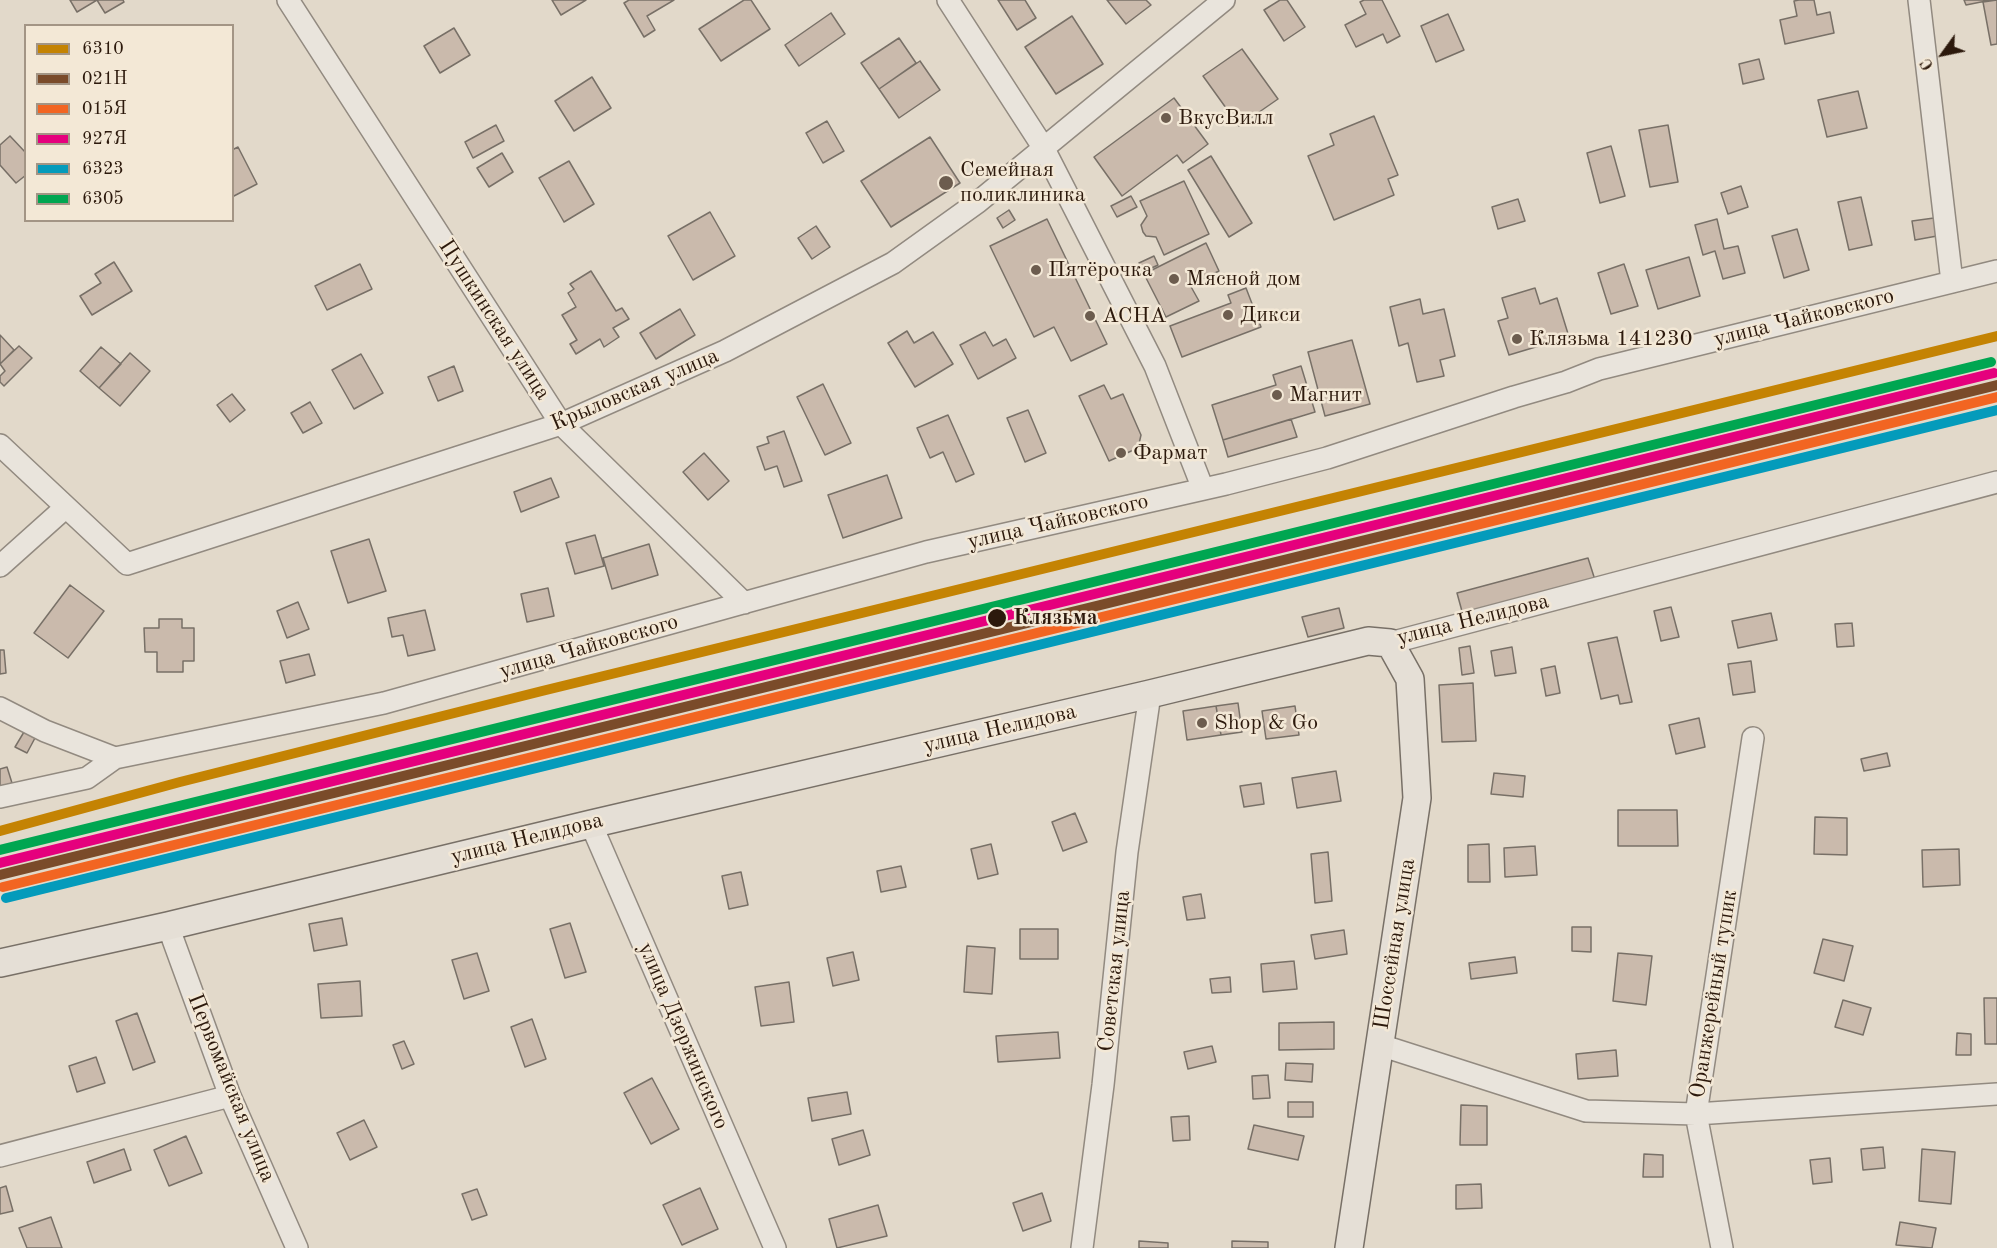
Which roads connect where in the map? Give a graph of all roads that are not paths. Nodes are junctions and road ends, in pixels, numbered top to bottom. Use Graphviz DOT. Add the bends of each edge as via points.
graph roads {
  1 [pos="288,0"];
  2 [pos="948,0"];
  3 [pos="1224,0"];
  4 [pos="1919,0"];
  5 [pos="1044,147"];
  6 [pos="1997,271"];
  7 [pos="1952,282"];
  8 [pos="561,424"];
  9 [pos="0,446"];
  10 [pos="1997,482"];
  11 [pos="1203,489"];
  12 [pos="66,507"];
  13 [pos="0,566"];
  14 [pos="744,603"];
  15 [pos="1390,643"];
  16 [pos="1150,694"];
  17 [pos="0,708"];
  18 [pos="1754,738"];
  19 [pos="115,758"];
  20 [pos="0,797"];
  21 [pos="591,824"];
  22 [pos="168,926"];
  23 [pos="0,963"];
  24 [pos="1380,1045"];
  25 [pos="1997,1094"];
  26 [pos="230,1096"];
  27 [pos="1696,1114"];
  28 [pos="0,1156"];
  29 [pos="297,1248"];
  30 [pos="775,1248"];
  31 [pos="1082,1248"];
  32 [pos="1349,1248"];
  33 [pos="1722,1248"];
  1 -- 8 [label="street, Пушкинская улица"];
  2 -- 5 [label="street"];
  3 -- 5 [label="street, Крыловская улица"];
  4 -- 7 [label="street"];
  5 -- 8 [label="street, Крыловская улица" via="978,202 892,263 725,351"];
  5 -- 11 [label="street" via="1155,366"];
  6 -- 7 [label="street, улица Чайковского"];
  7 -- 11 [label="street, улица Чайковского" via="1599,369 1327,458"];
  8 -- 12 [label="street, Крыловская улица" via="127,564"];
  8 -- 14 [label="street, Пушкинская улица"];
  9 -- 12 [label="street, Крыловская улица"];
  10 -- 15 [label="street, улица Нелидова"];
  11 -- 14 [label="street, улица Чайковского" via="926,552"];
  12 -- 13 [label="street"];
  14 -- 19 [label="street, улица Чайковского" via="384,704"];
  15 -- 16 [label="main road, улица Нелидова" via="1368,641"];
  15 -- 24 [label="main road, Шоссейная улица" via="1410,679 1417,798"];
  16 -- 21 [label="main road, улица Нелидова"];
  16 -- 31 [label="street, Советская улица" via="1127,852"];
  17 -- 19 [label="street" via="45,731"];
  18 -- 27 [label="street, Оранжерейный тупик"];
  19 -- 20 [label="street" via="87,778"];
  21 -- 22 [label="main road, улица Нелидова"];
  21 -- 30 [label="street, улица Дзержинского"];
  22 -- 23 [label="main road, улица Нелидова"];
  22 -- 26 [label="street, Первомайская улица"];
  24 -- 27 [label="street" via="1586,1111"];
  24 -- 32 [label="main road, Шоссейная улица"];
  25 -- 27 [label="street"];
  26 -- 28 [label="street"];
  26 -- 29 [label="street, Первомайская улица"];
  27 -- 33 [label="street, Оранжерейный тупик"];
}
